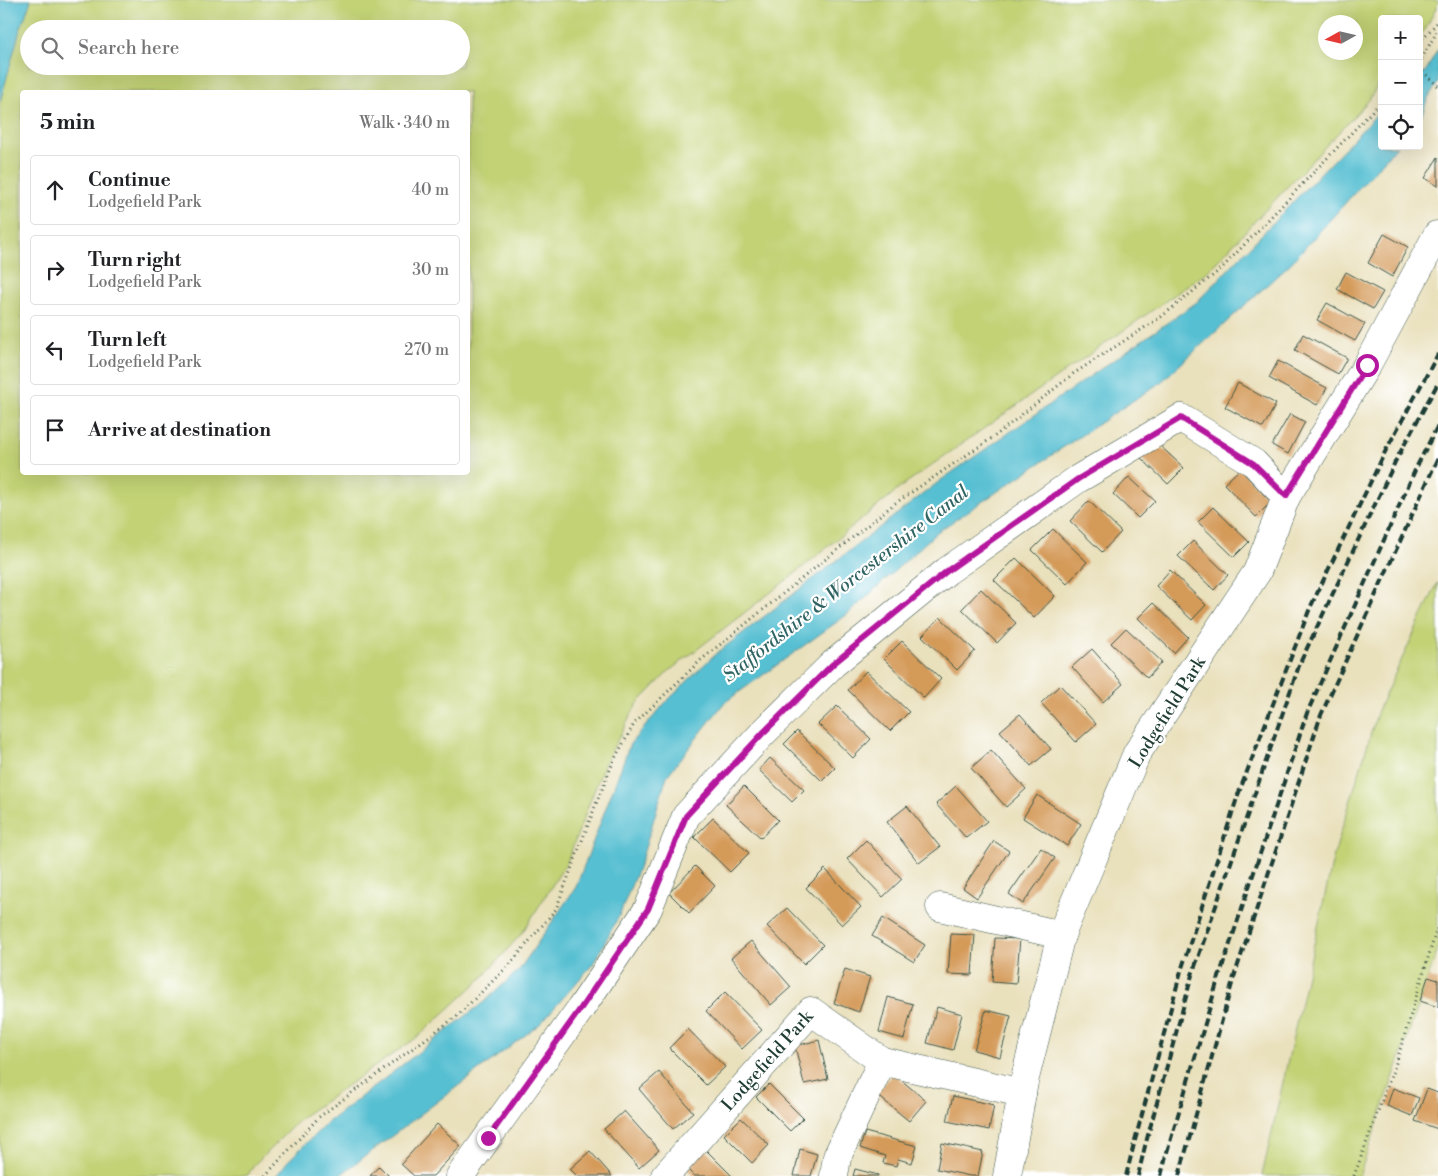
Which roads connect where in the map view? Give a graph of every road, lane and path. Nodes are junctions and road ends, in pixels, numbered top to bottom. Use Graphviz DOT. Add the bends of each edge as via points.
graph roads {
  1 [pos="1438,22"];
  2 [pos="1438,30"];
  3 [pos="1423,38"];
  4 [pos="1421,60"];
  5 [pos="1423,72"];
  6 [pos="1438,86"];
  7 [pos="1378,104"];
  8 [pos="1437,236"];
  9 [pos="1286,496"];
  10 [pos="940,907"];
  11 [pos="1438,925"];
  12 [pos="1060,936"];
  13 [pos="882,1061"];
  14 [pos="1022,1093"];
  15 [pos="265,1176"];
  16 [pos="460,1176"];
  17 [pos="665,1176"];
  18 [pos="834,1176"];
  19 [pos="1007,1176"];
  20 [pos="1354,1176"];
  1 -- 3 [label="path"];
  2 -- 4 [label="path"];
  5 -- 6 [label="path"];
  7 -- 15 [label="path" via="1221,269 1161,317 1073,374 995,436 894,504 701,660 634,724 614,760 556,909 512,963 458,1016 319,1117"];
  8 -- 9 [label="street, Lodgefield Park" via="1367,365"];
  9 -- 12 [label="street, Lodgefield Park" via="1257,572 1137,753"];
  9 -- 16 [label="street" via="1254,464 1181,418 1078,479 947,571 886,620 798,698 686,816 648,909"];
  10 -- 12 [label="street"];
  11 -- 20 [label="path" via="1397,1060"];
  12 -- 14 [label="street, Lodgefield Park"];
  13 -- 14 [label="street, Lodgefield Park"];
  13 -- 17 [label="street, Lodgefield Park" via="811,1011"];
  13 -- 18 [label="street" via="837,1157"];
  14 -- 19 [label="street, Lodgefield Park"];
}
